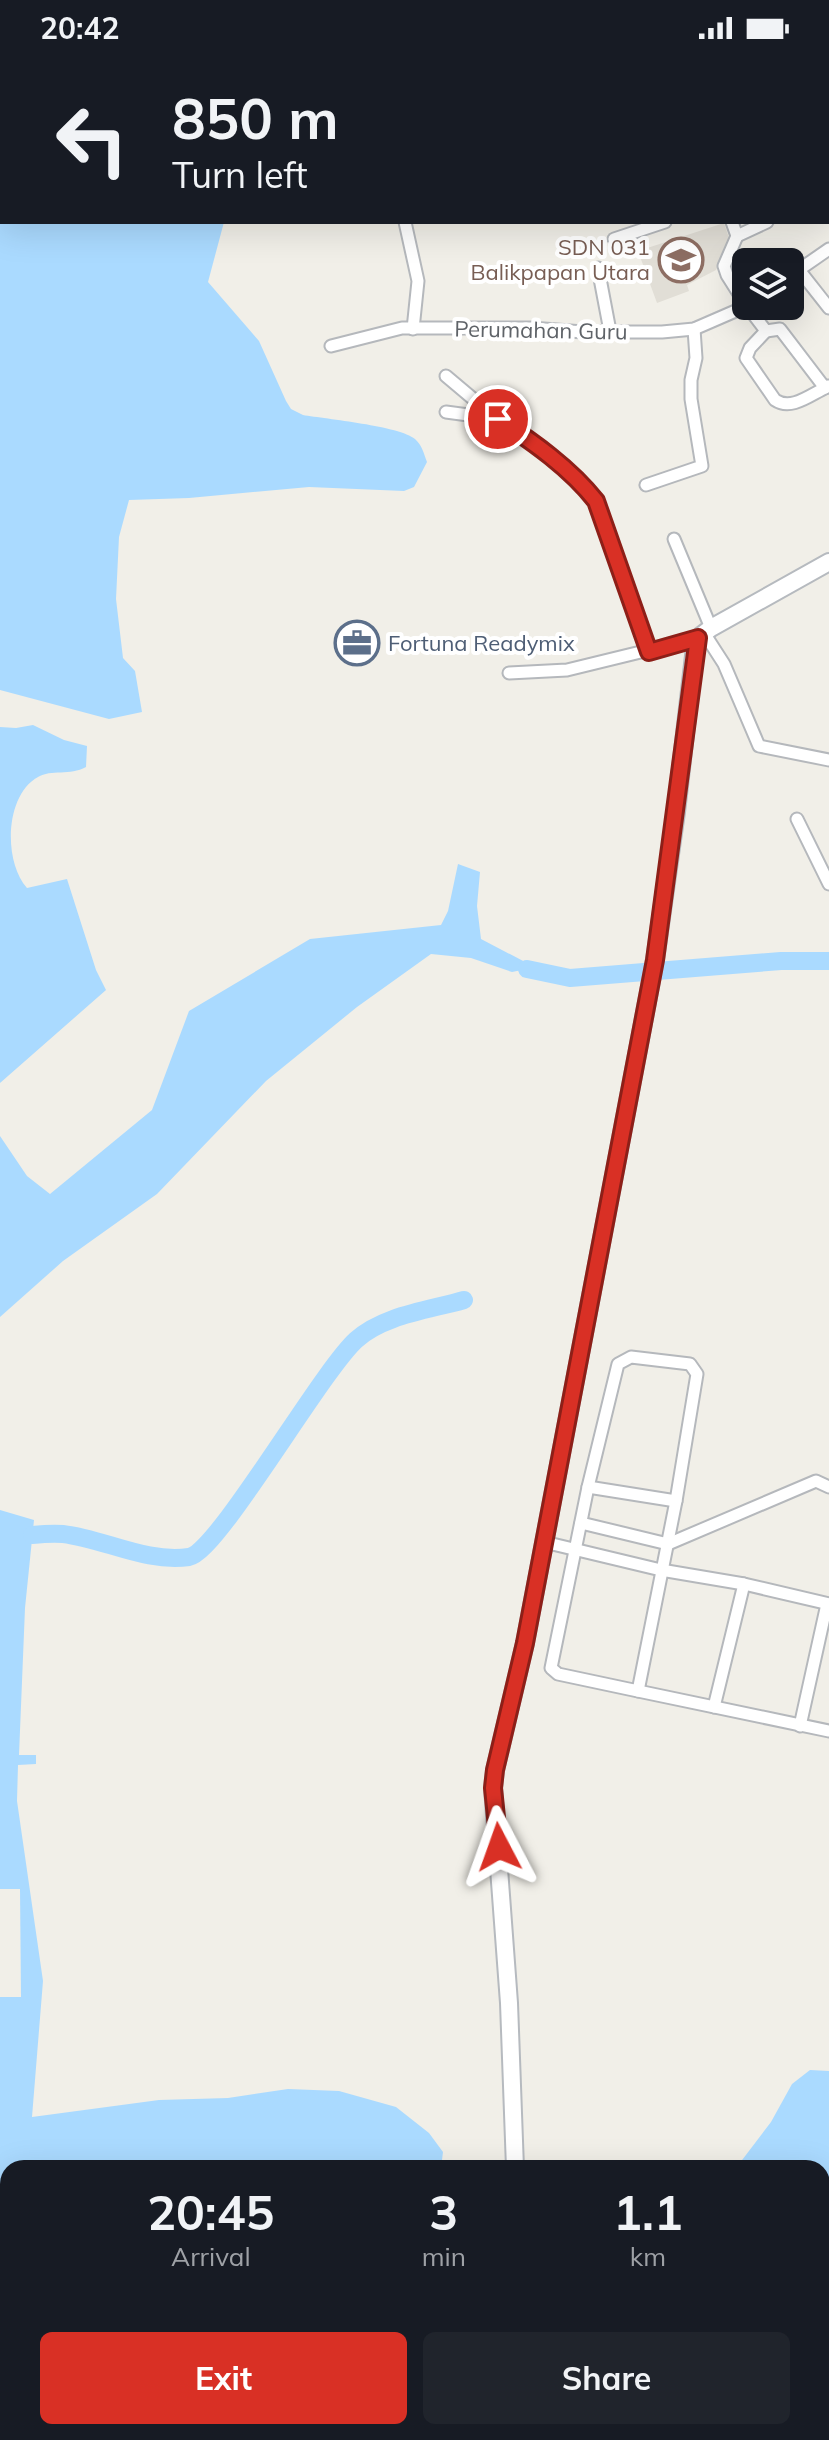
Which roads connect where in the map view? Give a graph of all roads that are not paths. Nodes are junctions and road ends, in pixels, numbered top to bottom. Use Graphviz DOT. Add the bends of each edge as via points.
graph roads {
  1 [pos="405,224"];
  2 [pos="659,224"];
  3 [pos="733,224"];
  4 [pos="763,224"];
  5 [pos="737,236"];
  6 [pos="614,239"];
  7 [pos="829,249"];
  8 [pos="804,266"];
  9 [pos="598,268"];
  10 [pos="732,280"];
  11 [pos="804,283"];
  12 [pos="829,308"];
  13 [pos="732,313"];
  14 [pos="758,320"];
  15 [pos="413,329"];
  16 [pos="694,329"];
  17 [pos="610,331"];
  18 [pos="766,331"];
  19 [pos="331,346"];
  20 [pos="446,376"];
  21 [pos="827,387"];
  22 [pos="446,412"];
  23 [pos="498,419"];
  24 [pos="646,485"];
  25 [pos="674,539"];
  26 [pos="829,562"];
  27 [pos="704,633"];
  28 [pos="649,652"];
  29 [pos="509,673"];
  30 [pos="829,760"];
  31 [pos="797,819"];
  32 [pos="829,884"];
  33 [pos="588,1487"];
  34 [pos="829,1487"];
  35 [pos="676,1501"];
  36 [pos="581,1523"];
  37 [pos="544,1542"];
  38 [pos="668,1544"];
  39 [pos="575,1549"];
  40 [pos="661,1570"];
  41 [pos="744,1584"];
  42 [pos="828,1604"];
  43 [pos="638,1691"];
  44 [pos="714,1707"];
  45 [pos="800,1726"];
  46 [pos="829,1731"];
  47 [pos="515,2160"];
  1 -- 15 [label="street" via="418,281"];
  2 -- 6 [label="street"];
  3 -- 5 [label="street"];
  4 -- 5 [label="street"];
  5 -- 10 [label="street" via="724,266"];
  7 -- 8 [label="street"];
  9 -- 17 [label="street"];
  11 -- 12 [label="street"];
  13 -- 16 [label="street, Perumahan Guru"];
  14 -- 18 [label="street"];
  15 -- 17 [label="street, Perumahan Guru"];
  15 -- 19 [label="street, Perumahan Guru"];
  16 -- 17 [label="street, Perumahan Guru"];
  16 -- 24 [label="street" via="691,399 702,466"];
  18 -- 21 [label="street" via="780,329"];
  18 -- 21 [label="street" via="746,358 775,400 795,403"];
  20 -- 23 [label="street"];
  22 -- 23 [label="street"];
  23 -- 28 [label="street" via="583,484 596,501"];
  25 -- 27 [label="street"];
  26 -- 27 [label="street"];
  27 -- 28 [label="street"];
  27 -- 30 [label="street" via="724,664 759,746"];
  27 -- 37 [label="street" via="655,960"];
  28 -- 29 [label="street" via="567,670"];
  31 -- 32 [label="street"];
  33 -- 35 [label="street"];
  33 -- 35 [label="street" via="618,1364 631,1357 690,1364 697,1381"];
  33 -- 36 [label="street"];
  34 -- 38 [label="street" via="816,1481"];
  35 -- 38 [label="street"];
  36 -- 38 [label="street"];
  36 -- 39 [label="street"];
  37 -- 39 [label="street"];
  37 -- 47 [label="street" via="493,1788"];
  38 -- 40 [label="street"];
  39 -- 40 [label="street"];
  39 -- 43 [label="street" via="552,1670"];
  40 -- 41 [label="street"];
  40 -- 43 [label="street"];
  41 -- 42 [label="street"];
  41 -- 44 [label="street"];
  42 -- 45 [label="street"];
  43 -- 44 [label="street"];
  44 -- 45 [label="street"];
  45 -- 46 [label="street"];
}
